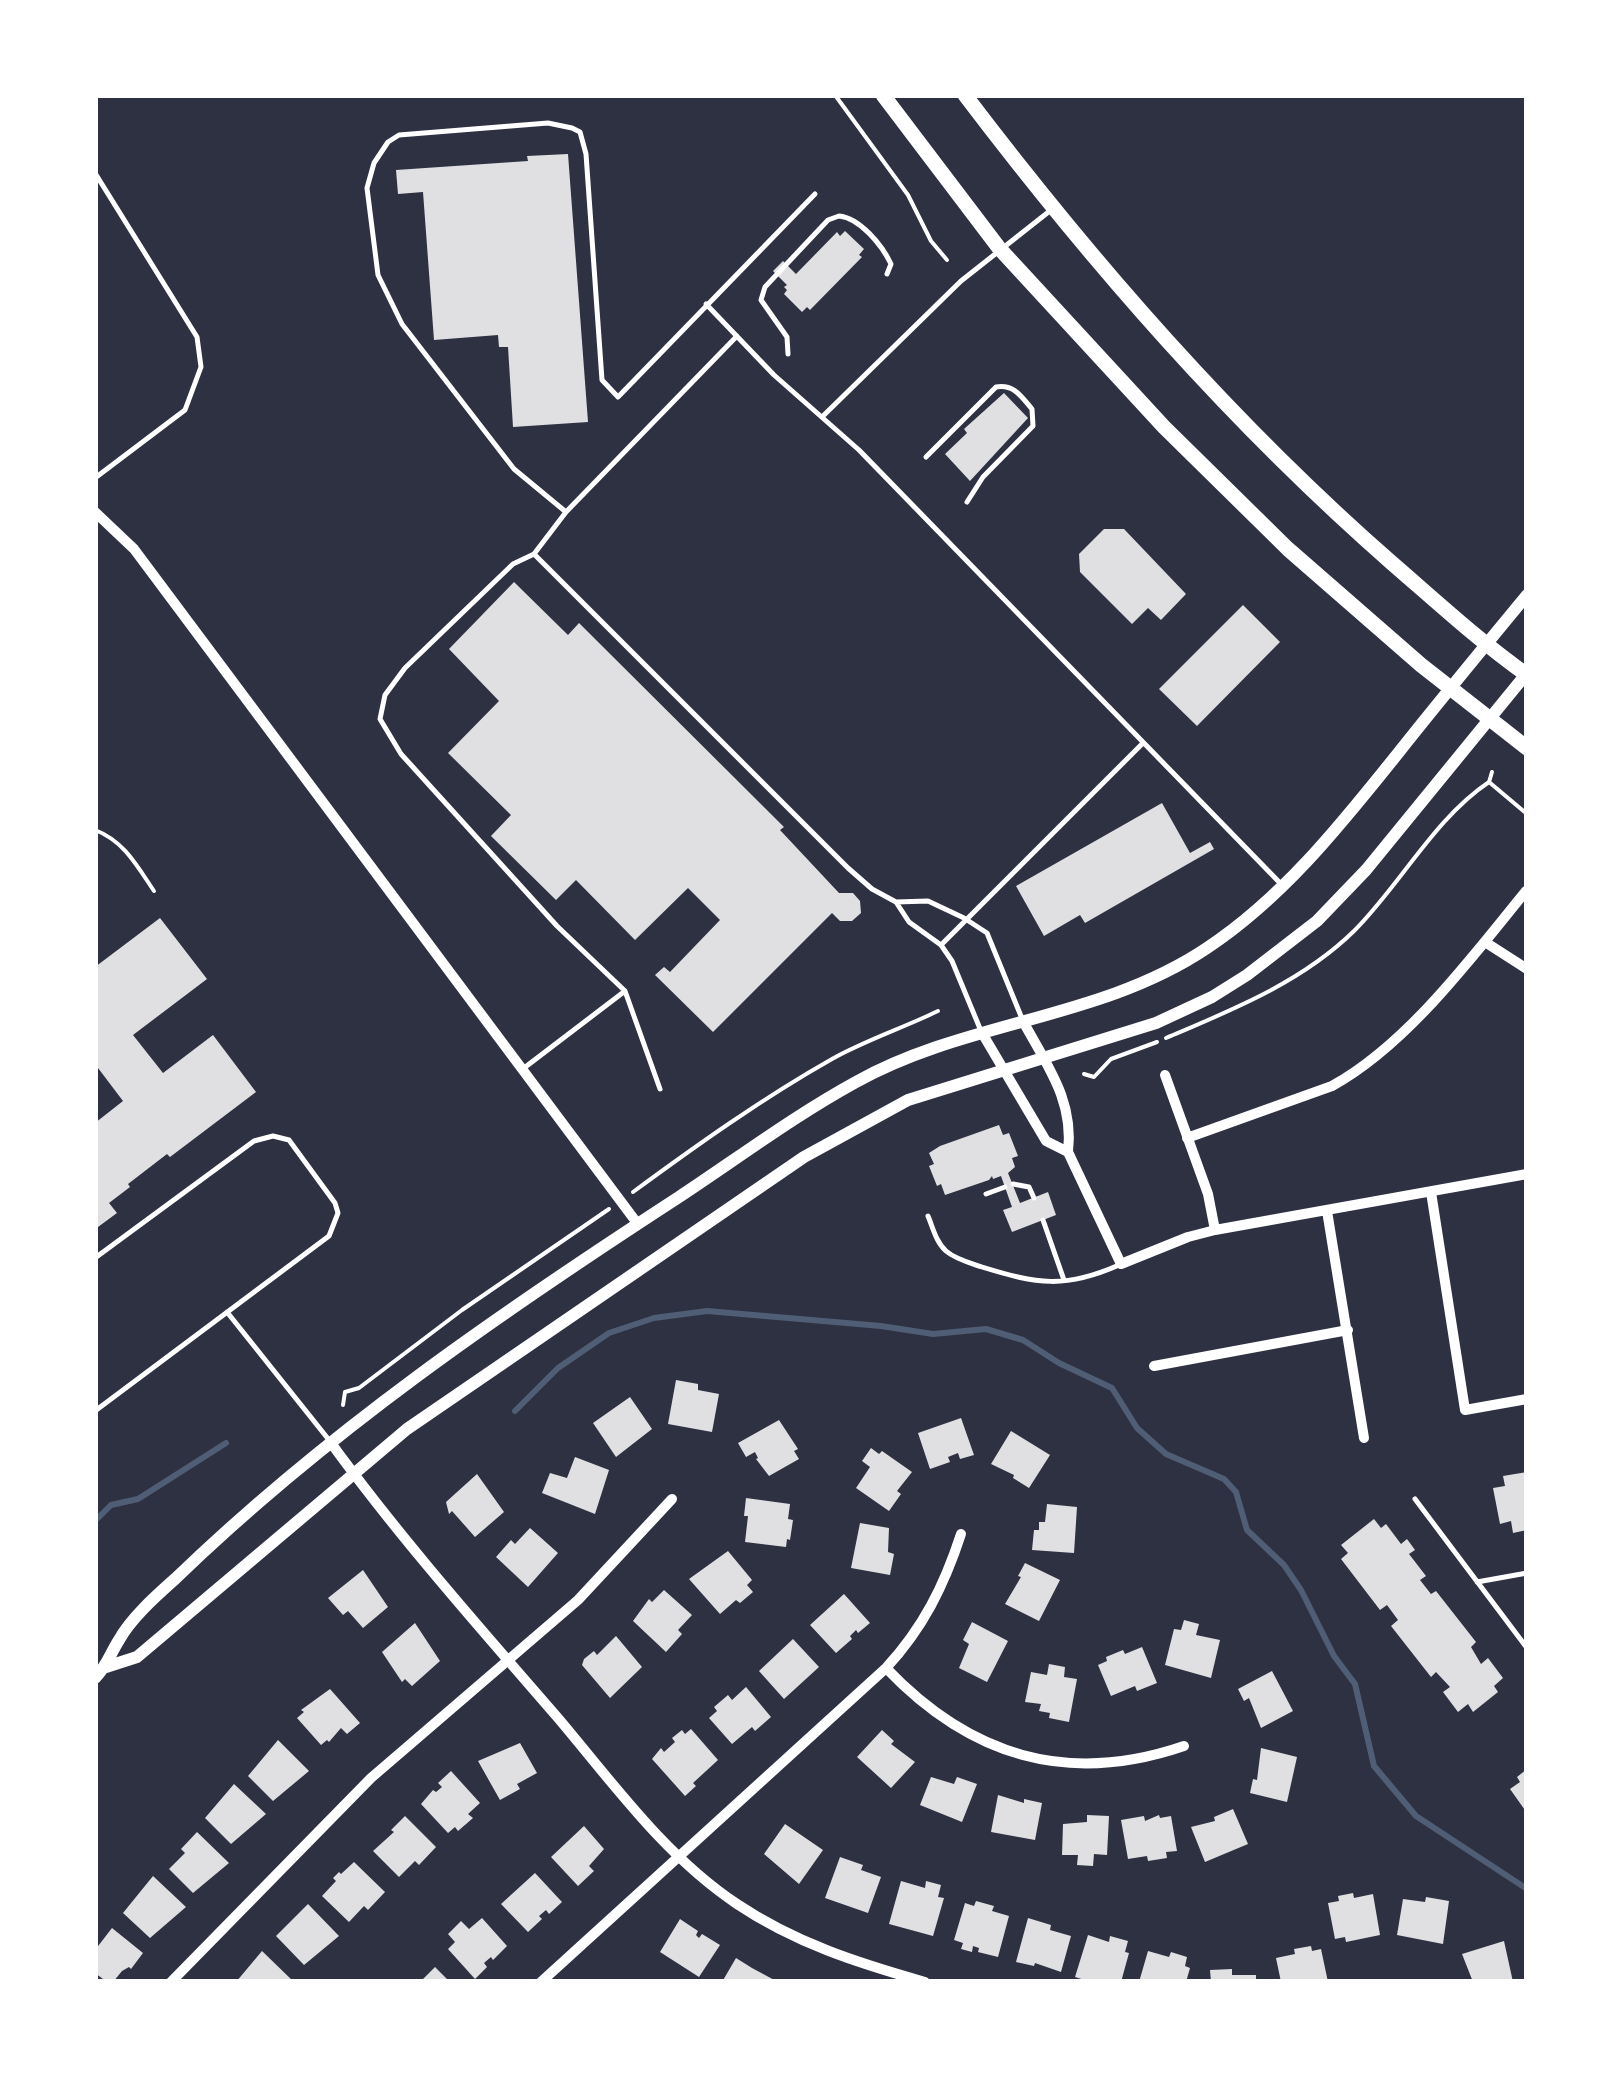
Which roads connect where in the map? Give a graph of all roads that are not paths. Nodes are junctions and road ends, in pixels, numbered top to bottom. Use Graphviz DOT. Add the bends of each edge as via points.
graph roads {
  1 [pos="882,95"];
  2 [pos="965,95"];
  3 [pos="95,174"];
  4 [pos="815,194"];
  5 [pos="1052,209"];
  6 [pos="999,248"];
  7 [pos="887,274"];
  8 [pos="706,304"];
  9 [pos="737,336"];
  10 [pos="788,354"];
  11 [pos="823,416"];
  12 [pos="926,457"];
  13 [pos="95,478"];
  14 [pos="968,502"];
  15 [pos="95,512"];
  16 [pos="566,512"];
  17 [pos="534,554"];
  18 [pos="1527,595"];
  19 [pos="1486,645"];
  20 [pos="1527,674"];
  21 [pos="1451,688"];
  22 [pos="1488,718"];
  23 [pos="1142,744"];
  24 [pos="1527,748"];
  25 [pos="1282,885"];
  26 [pos="1526,890"];
  27 [pos="896,902"];
  28 [pos="964,918"];
  29 [pos="1484,942"];
  30 [pos="941,945"];
  31 [pos="1527,969"];
  32 [pos="625,990"];
  33 [pos="1024,1023"];
  34 [pos="982,1033"];
  35 [pos="1044,1058"];
  36 [pos="523,1068"];
  37 [pos="1002,1070"];
  38 [pos="1165,1075"];
  39 [pos="660,1089"];
  40 [pos="1188,1138"];
  41 [pos="1068,1152"];
  42 [pos="1527,1174"];
  43 [pos="1013,1184"];
  44 [pos="1005,1187"];
  45 [pos="1431,1192"];
  46 [pos="986,1194"];
  47 [pos="1034,1198"];
  48 [pos="1327,1211"];
  49 [pos="928,1216"];
  50 [pos="1042,1220"];
  51 [pos="637,1223"];
  52 [pos="1215,1230"];
  53 [pos="95,1258"];
  54 [pos="1121,1264"];
  55 [pos="1064,1280"];
  56 [pos="227,1312"];
  57 [pos="1348,1330"];
  58 [pos="1154,1366"];
  59 [pos="1527,1399"];
  60 [pos="95,1411"];
  61 [pos="1364,1438"];
  62 [pos="331,1443"];
  63 [pos="353,1473"];
  64 [pos="1416,1499"];
  65 [pos="672,1500"];
  66 [pos="961,1534"];
  67 [pos="1527,1573"];
  68 [pos="1477,1582"];
  69 [pos="1527,1648"];
  70 [pos="508,1660"];
  71 [pos="106,1667"];
  72 [pos="886,1668"];
  73 [pos="95,1678"];
  74 [pos="1184,1746"];
  75 [pos="678,1856"];
  76 [pos="171,1982"];
  77 [pos="541,1982"];
  78 [pos="925,1982"];
  1 -- 6 [label="main road"];
  2 -- 5 [label="main road"];
  3 -- 13 [label="lane" via="197,336 201,367 185,410"];
  4 -- 8 [label="lane"];
  5 -- 6 [label="lane"];
  5 -- 19 [label="main road" via="1248,430"];
  6 -- 11 [label="lane"];
  6 -- 21 [label="main road" via="1288,550"];
  7 -- 10 [label="lane" via="885,250 855,222 828,220 765,287 761,300 788,337"];
  8 -- 9 [label="lane"];
  8 -- 16 [label="lane" via="618,397 602,380 580,132 548,124 399,134 388,142 367,188 378,275 402,324 514,469"];
  9 -- 11 [label="lane"];
  9 -- 16 [label="lane"];
  11 -- 23 [label="lane"];
  12 -- 14 [label="lane" via="996,387 1014,389 1032,408 1033,426"];
  15 -- 36 [label="street" via="134,549"];
  16 -- 17 [label="lane"];
  17 -- 27 [label="lane" via="834,855"];
  17 -- 32 [label="lane" via="513,564 405,668 384,695 380,719 427,783"];
  18 -- 19 [label="street"];
  19 -- 20 [label="main road"];
  19 -- 21 [label="street"];
  20 -- 22 [label="street"];
  21 -- 22 [label="main road"];
  21 -- 25 [label="street" via="1330,838"];
  22 -- 24 [label="main road"];
  22 -- 35 [label="street" via="1366,870 1282,950 1212,997 1156,1023"];
  23 -- 25 [label="lane"];
  23 -- 28 [label="lane"];
  25 -- 33 [label="street" via="1207,948 1160,975"];
  26 -- 29 [label="street"];
  27 -- 28 [label="lane" via="928,901"];
  27 -- 30 [label="lane" via="909,922"];
  28 -- 30 [label="lane"];
  28 -- 33 [label="lane" via="987,933"];
  29 -- 31 [label="street"];
  29 -- 40 [label="street" via="1426,1010 1350,1077"];
  30 -- 34 [label="lane"];
  32 -- 36 [label="lane"];
  32 -- 39 [label="lane"];
  33 -- 34 [label="street"];
  33 -- 35 [label="street"];
  34 -- 37 [label="street"];
  34 -- 51 [label="street" via="861,1079"];
  35 -- 37 [label="street"];
  35 -- 41 [label="street" via="1071,1125"];
  36 -- 51 [label="street"];
  37 -- 41 [label="street" via="1046,1141"];
  37 -- 63 [label="street" via="908,1100 804,1157"];
  38 -- 40 [label="street"];
  40 -- 52 [label="street"];
  41 -- 54 [label="street"];
  42 -- 45 [label="street"];
  43 -- 47 [label="lane" via="1029,1187"];
  44 -- 46 [label="lane"];
  45 -- 48 [label="street"];
  45 -- 59 [label="street" via="1465,1410"];
  48 -- 52 [label="street"];
  48 -- 57 [label="street"];
  49 -- 55 [label="lane" via="947,1252 1037,1283"];
  50 -- 55 [label="lane"];
  51 -- 62 [label="street"];
  52 -- 54 [label="street"];
  53 -- 56 [label="lane" via="254,1141 289,1140 336,1203 336,1227"];
  54 -- 55 [label="lane" via="1091,1278"];
  56 -- 60 [label="lane"];
  56 -- 62 [label="lane"];
  57 -- 58 [label="street"];
  57 -- 61 [label="street"];
  62 -- 63 [label="street"];
  62 -- 71 [label="street" via="172,1582 120,1636"];
  63 -- 70 [label="street"];
  63 -- 71 [label="street" via="137,1657"];
  64 -- 68 [label="lane"];
  65 -- 70 [label="street" via="578,1600"];
  66 -- 72 [label="street" via="928,1615"];
  67 -- 68 [label="lane"];
  68 -- 69 [label="lane"];
  70 -- 75 [label="street"];
  70 -- 76 [label="street" via="371,1778"];
  71 -- 73 [label="street"];
  72 -- 74 [label="street" via="943,1720 1009,1752 1082,1765"];
  72 -- 75 [label="street"];
  75 -- 77 [label="street"];
  75 -- 78 [label="street" via="774,1927"];
}
